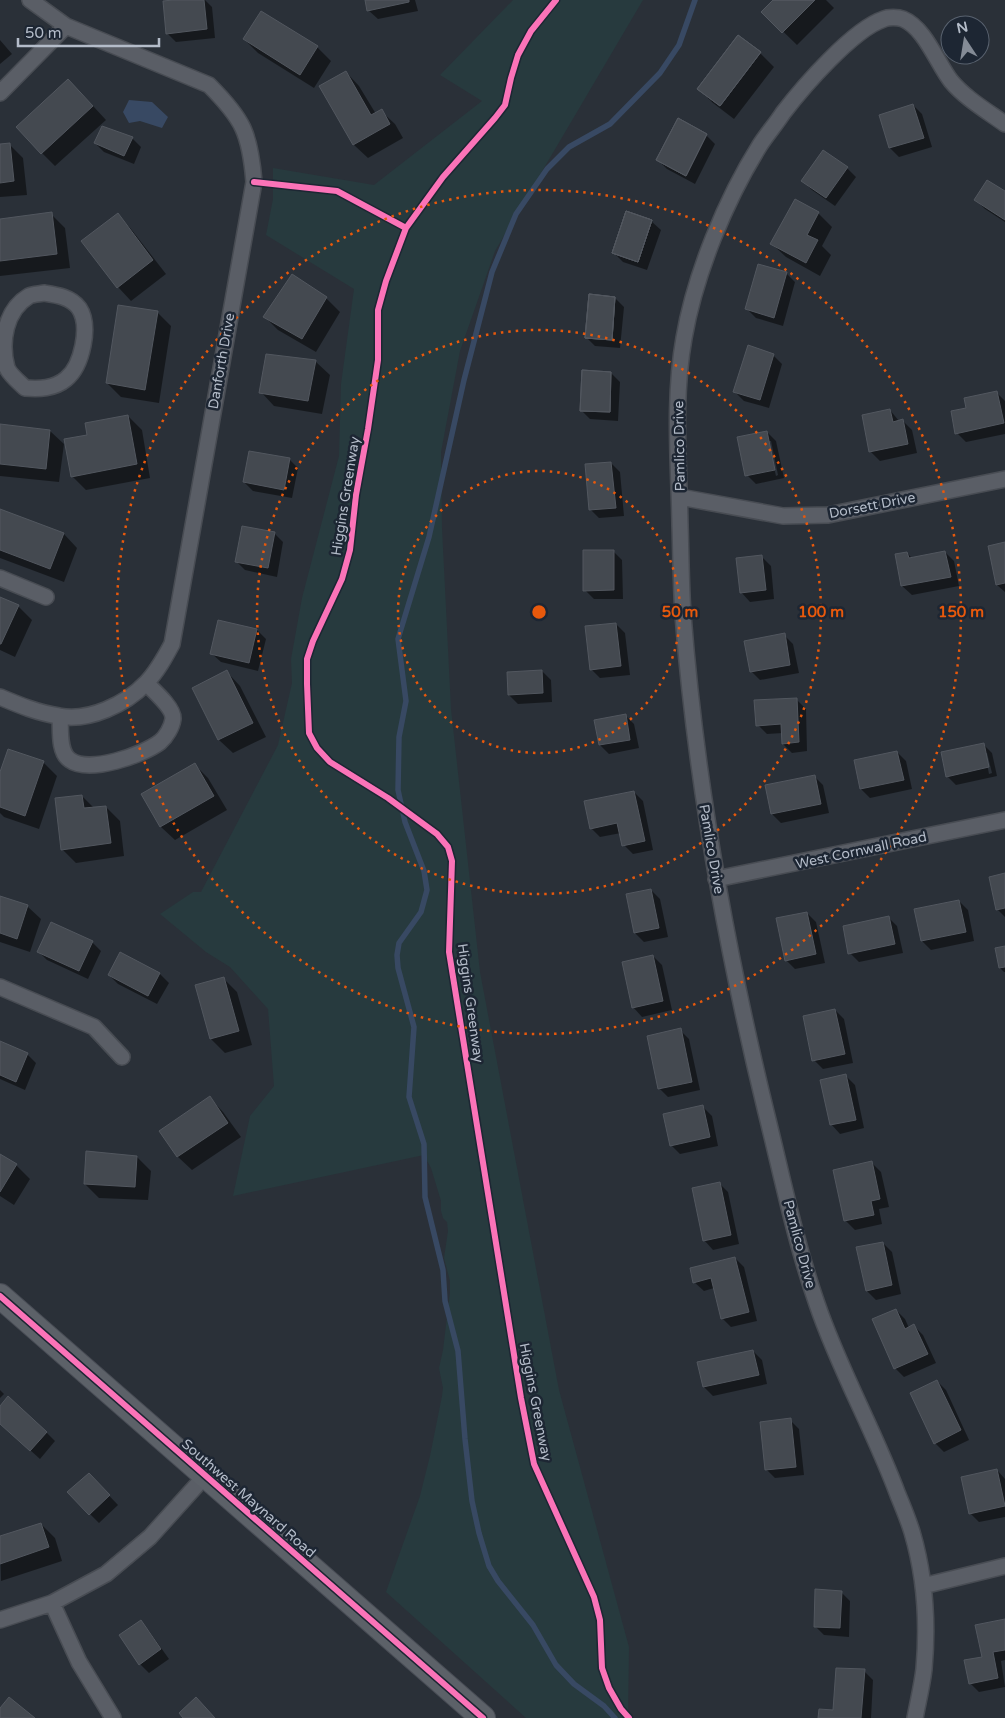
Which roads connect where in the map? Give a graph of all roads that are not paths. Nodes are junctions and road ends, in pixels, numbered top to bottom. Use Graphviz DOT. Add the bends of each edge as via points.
graph roads {
  1 [pos="30,0"];
  2 [pos="66,26"];
  3 [pos="0,93"];
  4 [pos="1005,124"];
  5 [pos="4,372"];
  6 [pos="1005,479"];
  7 [pos="680,497"];
  8 [pos="0,578"];
  9 [pos="46,597"];
  10 [pos="146,683"];
  11 [pos="0,697"];
  12 [pos="60,717"];
  13 [pos="1005,820"];
  14 [pos="716,879"];
  15 [pos="0,988"];
  16 [pos="122,1058"];
  17 [pos="0,1296"];
  18 [pos="205,1476"];
  19 [pos="1005,1566"];
  20 [pos="923,1586"];
  21 [pos="52,1603"];
  22 [pos="0,1620"];
  23 [pos="112,1718"];
  24 [pos="483,1718"];
  25 [pos="915,1718"];
  1 -- 2 [label="street, Danforth Drive"];
  2 -- 3 [label="street"];
  2 -- 10 [label="street, Danforth Drive" via="209,85 242,124 252,153 254,182 172,644"];
  4 -- 7 [label="street, Pamlico Drive" via="952,83 915,28 900,18 886,18 863,31 836,54 795,98 761,144 733,194 711,243 698,283 684,338 678,392"];
  5 -- 5 [label="street" via="25,388 53,386 66,379 76,364 85,337 85,324 78,307 64,296 44,294 31,295 18,306 8,319 2,343"];
  6 -- 7 [label="street, Dorsett Drive" via="828,515 783,516"];
  7 -- 14 [label="street, Pamlico Drive" via="683,611 696,748"];
  8 -- 9 [label="street"];
  10 -- 12 [label="street, Danforth Drive" via="109,709 83,716"];
  10 -- 12 [label="street" via="171,710 173,719 168,733 160,742 135,754 105,765 90,766 70,761 64,753"];
  11 -- 12 [label="street, Danforth Drive"];
  13 -- 14 [label="street, West Cornwall Road"];
  14 -- 20 [label="street, Pamlico Drive" via="750,1046 804,1260 840,1362 912,1530"];
  15 -- 16 [label="street" via="94,1027"];
  17 -- 18 [label="main road, Southwest Maynard Road"];
  18 -- 21 [label="street" via="131,1554 106,1574"];
  18 -- 24 [label="main road, Southwest Maynard Road"];
  19 -- 20 [label="street"];
  20 -- 25 [label="street, Pamlico Drive" via="926,1627 924,1673"];
  21 -- 22 [label="street"];
  21 -- 23 [label="street" via="79,1662"];
}
